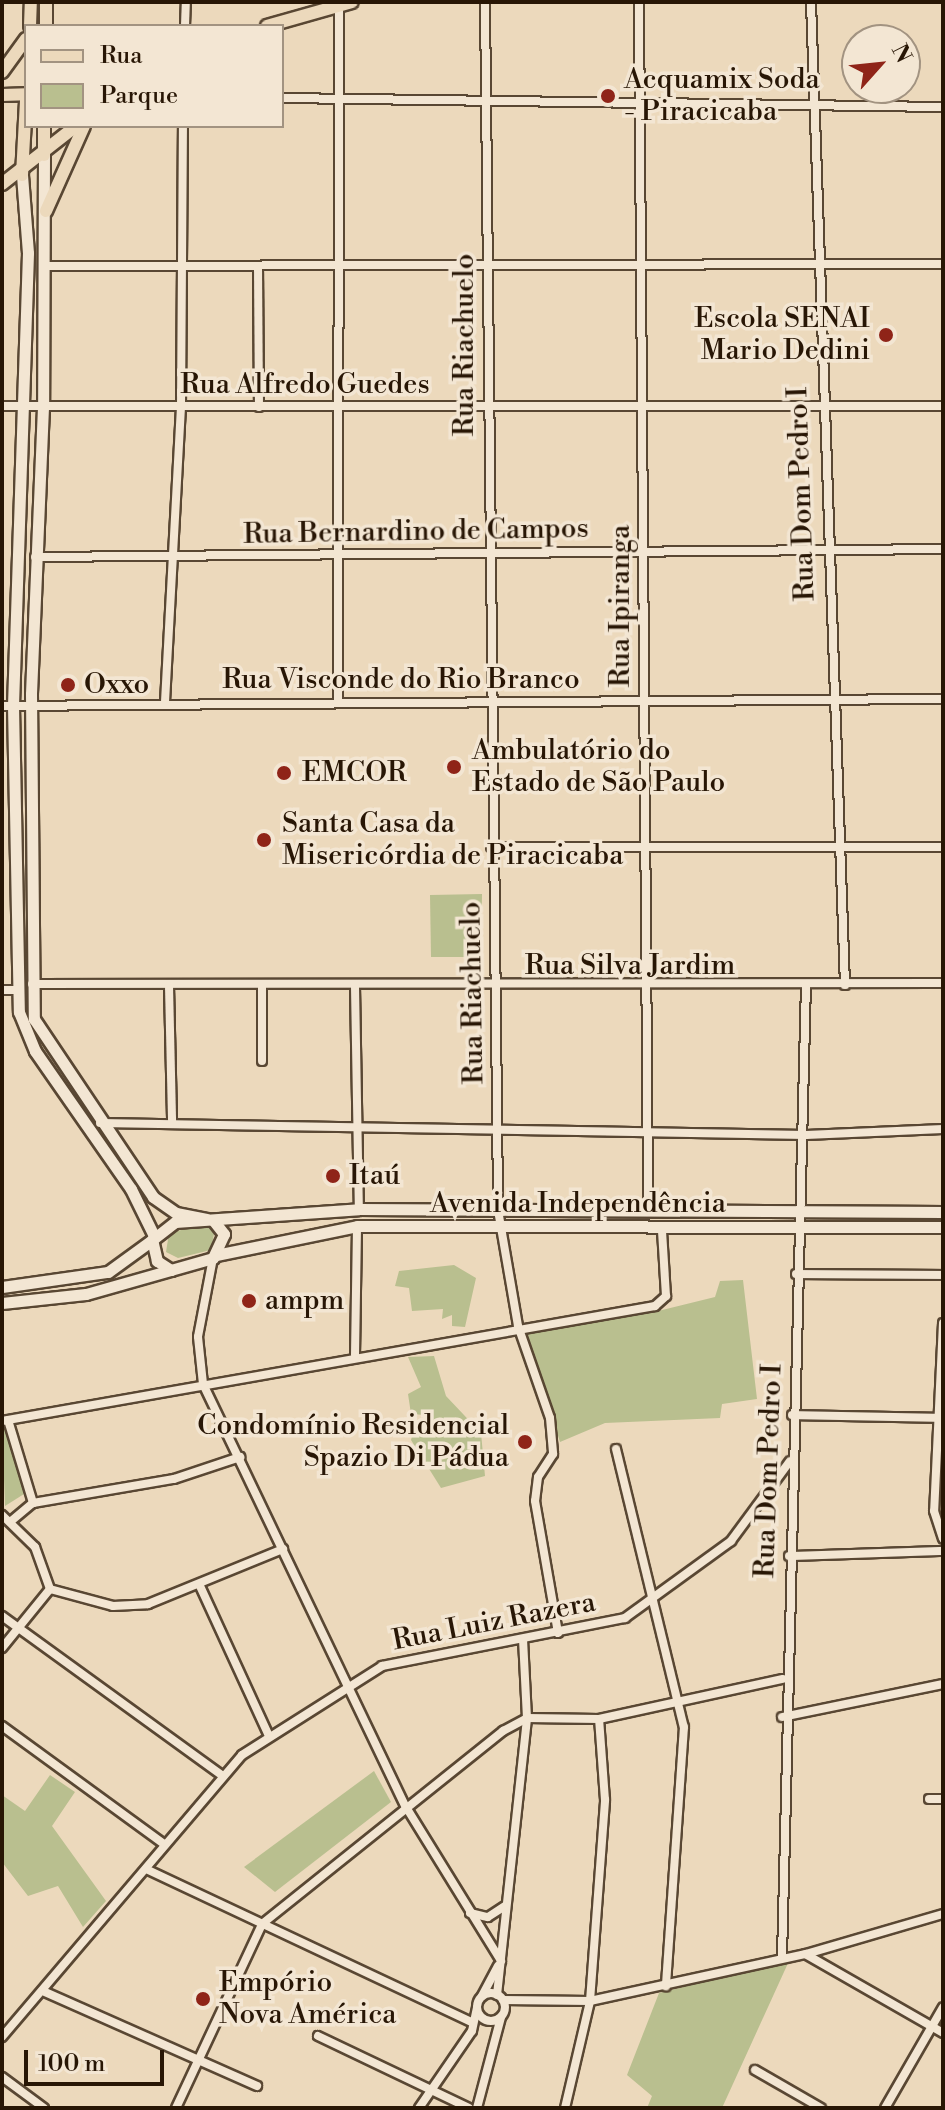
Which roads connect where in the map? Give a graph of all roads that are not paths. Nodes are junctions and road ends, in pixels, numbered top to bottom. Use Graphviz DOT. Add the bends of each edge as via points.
graph roads {
  1 [pos="31,2"];
  2 [pos="46,2"];
  3 [pos="186,2"];
  4 [pos="485,2"];
  5 [pos="639,2"];
  6 [pos="811,2"];
  7 [pos="344,3"];
  8 [pos="30,24"];
  9 [pos="46,24"];
  10 [pos="185,24"];
  11 [pos="274,24"];
  12 [pos="24,42"];
  13 [pos="2,72"];
  14 [pos="24,94"];
  15 [pos="2,95"];
  16 [pos="284,98"];
  17 [pos="337,99"];
  18 [pos="486,103"];
  19 [pos="812,105"];
  20 [pos="638,107"];
  21 [pos="943,107"];
  22 [pos="25,128"];
  23 [pos="43,128"];
  24 [pos="74,128"];
  25 [pos="83,128"];
  26 [pos="183,128"];
  27 [pos="44,155"];
  28 [pos="22,175"];
  29 [pos="2,184"];
  30 [pos="46,211"];
  31 [pos="487,263"];
  32 [pos="817,263"];
  33 [pos="340,264"];
  34 [pos="943,264"];
  35 [pos="642,265"];
  36 [pos="45,266"];
  37 [pos="258,266"];
  38 [pos="179,268"];
  39 [pos="821,404"];
  40 [pos="2,406"];
  41 [pos="181,406"];
  42 [pos="639,406"];
  43 [pos="943,406"];
  44 [pos="19,407"];
  45 [pos="43,407"];
  46 [pos="259,407"];
  47 [pos="338,408"];
  48 [pos="485,408"];
  49 [pos="943,549"];
  50 [pos="338,552"];
  51 [pos="644,552"];
  52 [pos="826,552"];
  53 [pos="491,554"];
  54 [pos="34,557"];
  55 [pos="171,558"];
  56 [pos="943,699"];
  57 [pos="338,700"];
  58 [pos="831,700"];
  59 [pos="491,701"];
  60 [pos="165,702"];
  61 [pos="644,703"];
  62 [pos="31,705"];
  63 [pos="7,706"];
  64 [pos="491,847"];
  65 [pos="647,847"];
  66 [pos="943,847"];
  67 [pos="840,848"];
  68 [pos="943,983"];
  69 [pos="30,984"];
  70 [pos="262,984"];
  71 [pos="845,985"];
  72 [pos="169,986"];
  73 [pos="806,986"];
  74 [pos="355,987"];
  75 [pos="645,988"];
  76 [pos="497,989"];
  77 [pos="2,990"];
  78 [pos="17,990"];
  79 [pos="262,1061"];
  80 [pos="172,1122"];
  81 [pos="99,1123"];
  82 [pos="356,1125"];
  83 [pos="943,1129"];
  84 [pos="497,1130"];
  85 [pos="644,1132"];
  86 [pos="806,1135"];
  87 [pos="359,1209"];
  88 [pos="498,1210"];
  89 [pos="648,1210"];
  90 [pos="943,1212"];
  91 [pos="803,1213"];
  92 [pos="210,1219"];
  93 [pos="357,1226"];
  94 [pos="943,1227"];
  95 [pos="500,1228"];
  96 [pos="800,1229"];
  97 [pos="662,1230"];
  98 [pos="153,1238"];
  99 [pos="214,1256"];
  100 [pos="171,1270"];
  101 [pos="796,1274"];
  102 [pos="943,1275"];
  103 [pos="2,1287"];
  104 [pos="2,1303"];
  105 [pos="943,1323"];
  106 [pos="518,1326"];
  107 [pos="355,1355"];
  108 [pos="203,1384"];
  109 [pos="792,1415"];
  110 [pos="941,1418"];
  111 [pos="5,1420"];
  112 [pos="616,1449"];
  113 [pos="240,1457"];
  114 [pos="790,1461"];
  115 [pos="789,1494"];
  116 [pos="767,1495"];
  117 [pos="33,1503"];
  118 [pos="2,1515"];
  119 [pos="10,1522"];
  120 [pos="943,1539"];
  121 [pos="283,1549"];
  122 [pos="943,1551"];
  123 [pos="789,1556"];
  124 [pos="200,1586"];
  125 [pos="50,1589"];
  126 [pos="655,1601"];
  127 [pos="2,1616"];
  128 [pos="16,1628"];
  129 [pos="558,1633"];
  130 [pos="523,1639"];
  131 [pos="2,1648"];
  132 [pos="783,1679"];
  133 [pos="943,1684"];
  134 [pos="346,1687"];
  135 [pos="677,1703"];
  136 [pos="782,1717"];
  137 [pos="527,1718"];
  138 [pos="599,1719"];
  139 [pos="2,1726"];
  140 [pos="269,1736"];
  141 [pos="222,1775"];
  142 [pos="929,1799"];
  143 [pos="943,1799"];
  144 [pos="406,1807"];
  145 [pos="164,1844"];
  146 [pos="146,1869"];
  147 [pos="505,1906"];
  148 [pos="469,1912"];
  149 [pos="943,1914"];
  150 [pos="262,1924"];
  151 [pos="806,1954"];
  152 [pos="782,1958"];
  153 [pos="501,1961"];
  154 [pos="666,1986"];
  155 [pos="45,1992"];
  156 [pos="481,1997"];
  157 [pos="500,1997"];
  158 [pos="590,2001"];
  159 [pos="943,2007"];
  160 [pos="477,2008"];
  161 [pos="501,2017"];
  162 [pos="490,2021"];
  163 [pos="932,2026"];
  164 [pos="473,2027"];
  165 [pos="943,2033"];
  166 [pos="318,2036"];
  167 [pos="2,2037"];
  168 [pos="201,2059"];
  169 [pos="755,2070"];
  170 [pos="2,2077"];
  171 [pos="257,2086"];
  172 [pos="431,2088"];
  173 [pos="568,2107"];
  174 [pos="44,2108"];
  175 [pos="176,2108"];
  176 [pos="419,2108"];
  177 [pos="469,2108"];
  178 [pos="477,2108"];
  179 [pos="821,2108"];
  180 [pos="885,2108"];
  1 -- 8 [label="main road"];
  2 -- 9 [label="main road"];
  3 -- 10 [label="street"];
  4 -- 18 [label="street, Rua Riachuelo"];
  5 -- 20 [label="street, Rua Ipiranga"];
  6 -- 19 [label="street, Rua Dom Pedro I"];
  7 -- 11 [label="main road"];
  7 -- 17 [label="street"];
  12 -- 13 [label="main road"];
  14 -- 15 [label="main road"];
  16 -- 17 [label="street"];
  17 -- 18 [label="street"];
  17 -- 33 [label="street"];
  18 -- 20 [label="street"];
  18 -- 31 [label="street, Rua Riachuelo"];
  19 -- 20 [label="street"];
  19 -- 21 [label="street"];
  19 -- 32 [label="street, Rua Dom Pedro I"];
  20 -- 35 [label="street, Rua Ipiranga"];
  22 -- 28 [label="main road"];
  23 -- 27 [label="main road, Avenida Independência"];
  24 -- 27 [label="main road"];
  25 -- 30 [label="main road"];
  26 -- 38 [label="street"];
  27 -- 28 [label="main road"];
  27 -- 30 [label="main road, Avenida Independência"];
  28 -- 29 [label="main road"];
  28 -- 44 [label="main road" via="28,253"];
  30 -- 36 [label="main road, Avenida Independência"];
  31 -- 33 [label="street"];
  31 -- 35 [label="street"];
  31 -- 48 [label="street, Rua Riachuelo"];
  32 -- 34 [label="street"];
  32 -- 35 [label="street"];
  32 -- 39 [label="street, Rua Dom Pedro I"];
  33 -- 37 [label="street"];
  33 -- 47 [label="street"];
  35 -- 42 [label="street, Rua Ipiranga"];
  36 -- 38 [label="street"];
  36 -- 45 [label="main road, Avenida Independência"];
  37 -- 38 [label="street"];
  37 -- 46 [label="street"];
  38 -- 41 [label="street"];
  39 -- 42 [label="street, Rua Alfredo Guedes"];
  39 -- 43 [label="street, Rua Alfredo Guedes"];
  39 -- 52 [label="street, Rua Dom Pedro I"];
  40 -- 44 [label="street, Rua Alfredo Guedes"];
  41 -- 45 [label="street, Rua Alfredo Guedes"];
  41 -- 46 [label="street, Rua Alfredo Guedes"];
  41 -- 55 [label="street"];
  42 -- 48 [label="street, Rua Alfredo Guedes"];
  42 -- 51 [label="street, Rua Ipiranga"];
  44 -- 45 [label="street, Rua Alfredo Guedes"];
  44 -- 63 [label="main road"];
  45 -- 54 [label="main road, Avenida Independência"];
  46 -- 47 [label="street, Rua Alfredo Guedes"];
  47 -- 48 [label="street, Rua Alfredo Guedes"];
  47 -- 50 [label="street"];
  48 -- 53 [label="street, Rua Riachuelo"];
  49 -- 52 [label="street, Rua Bernardino de Campos"];
  50 -- 53 [label="street, Rua Bernardino de Campos"];
  50 -- 55 [label="street, Rua Bernardino de Campos"];
  50 -- 57 [label="street"];
  51 -- 52 [label="street, Rua Bernardino de Campos"];
  51 -- 53 [label="street, Rua Bernardino de Campos"];
  51 -- 61 [label="street, Rua Ipiranga"];
  52 -- 58 [label="street, Rua Dom Pedro I"];
  53 -- 59 [label="street, Rua Riachuelo"];
  54 -- 55 [label="street, Rua Bernardino de Campos"];
  54 -- 62 [label="main road, Avenida Independência"];
  55 -- 60 [label="street"];
  56 -- 58 [label="street, Rua Visconde do Rio Branco"];
  57 -- 59 [label="street, Rua Visconde do Rio Branco"];
  57 -- 60 [label="street, Rua Visconde do Rio Branco"];
  58 -- 61 [label="street, Rua Visconde do Rio Branco"];
  58 -- 67 [label="street, Rua Dom Pedro I"];
  59 -- 61 [label="street, Rua Visconde do Rio Branco"];
  59 -- 64 [label="street, Rua Riachuelo"];
  60 -- 62 [label="street, Rua Visconde do Rio Branco"];
  61 -- 65 [label="street, Rua Ipiranga"];
  62 -- 63 [label="street, Rua Visconde do Rio Branco"];
  62 -- 69 [label="main road, Avenida Independência"];
  63 -- 78 [label="main road"];
  64 -- 65 [label="street"];
  64 -- 76 [label="street, Rua Riachuelo"];
  65 -- 67 [label="street"];
  65 -- 75 [label="street, Rua Ipiranga"];
  66 -- 67 [label="street"];
  67 -- 71 [label="street, Rua Dom Pedro I"];
  68 -- 71 [label="street, Rua Silva Jardim"];
  69 -- 72 [label="street, Rua Silva Jardim"];
  69 -- 81 [label="main road, Avenida Independência" via="42,1038"];
  70 -- 72 [label="street, Rua Silva Jardim"];
  70 -- 74 [label="street, Rua Silva Jardim"];
  70 -- 79 [label="street"];
  71 -- 73 [label="street, Rua Silva Jardim"];
  72 -- 80 [label="street"];
  73 -- 75 [label="street, Rua Silva Jardim"];
  73 -- 86 [label="street, Rua Dom Pedro I"];
  74 -- 76 [label="street, Rua Silva Jardim"];
  74 -- 82 [label="street"];
  75 -- 76 [label="street, Rua Silva Jardim"];
  75 -- 85 [label="street, Rua Ipiranga"];
  76 -- 84 [label="street, Rua Riachuelo"];
  77 -- 78 [label="street"];
  78 -- 98 [label="main road" via="35,1051 131,1189"];
  80 -- 81 [label="street"];
  80 -- 82 [label="street"];
  81 -- 92 [label="main road, Avenida Independência" via="164,1208"];
  82 -- 84 [label="street"];
  82 -- 87 [label="street"];
  83 -- 86 [label="street"];
  84 -- 85 [label="street"];
  84 -- 88 [label="street, Rua Riachuelo"];
  85 -- 86 [label="street"];
  85 -- 89 [label="street, Rua Ipiranga"];
  86 -- 91 [label="street, Rua Dom Pedro I"];
  87 -- 88 [label="main road, Avenida Independência"];
  87 -- 92 [label="main road, Avenida Independência"];
  88 -- 89 [label="main road, Avenida Independência"];
  88 -- 95 [label="street, Rua Riachuelo"];
  89 -- 91 [label="main road, Avenida Independência"];
  90 -- 91 [label="main road, Avenida Independência"];
  91 -- 96 [label="street, Rua Dom Pedro I"];
  92 -- 98 [label="main road" via="175,1222"];
  92 -- 99 [label="main road" via="224,1234"];
  93 -- 95 [label="main road, Avenida Independência"];
  93 -- 99 [label="main road, Avenida Independência"];
  93 -- 107 [label="street"];
  94 -- 96 [label="main road, Avenida Independência"];
  95 -- 97 [label="main road, Avenida Independência"];
  95 -- 106 [label="street, Rua Riachuelo"];
  96 -- 97 [label="main road, Avenida Independência"];
  96 -- 101 [label="street, Rua Dom Pedro I"];
  97 -- 106 [label="street" via="666,1296 645,1308"];
  98 -- 100 [label="main road" via="157,1261"];
  98 -- 103 [label="main road" via="108,1272"];
  99 -- 100 [label="main road, Avenida Independência"];
  99 -- 108 [label="street" via="198,1337"];
  100 -- 104 [label="main road, Avenida Independência" via="86,1294"];
  101 -- 102 [label="street"];
  101 -- 109 [label="street, Rua Dom Pedro I"];
  105 -- 110 [label="street"];
  106 -- 107 [label="street"];
  106 -- 129 [label="street, Rua Riachuelo" via="550,1418 553,1454 538,1477 535,1501"];
  107 -- 108 [label="street"];
  108 -- 111 [label="street"];
  108 -- 113 [label="street"];
  109 -- 110 [label="street"];
  109 -- 114 [label="street, Rua Dom Pedro I"];
  110 -- 120 [label="street" via="934,1511"];
  111 -- 117 [label="street"];
  112 -- 126 [label="street"];
  113 -- 117 [label="street" via="174,1479"];
  113 -- 121 [label="street"];
  114 -- 115 [label="street, Rua Dom Pedro I"];
  114 -- 116 [label="street, Rua Luiz Razera"];
  115 -- 116 [label="street"];
  115 -- 123 [label="street, Rua Dom Pedro I"];
  116 -- 126 [label="street, Rua Luiz Razera" via="731,1541"];
  117 -- 119 [label="street"];
  118 -- 119 [label="street"];
  119 -- 125 [label="street" via="35,1547"];
  121 -- 124 [label="street"];
  121 -- 134 [label="street"];
  122 -- 123 [label="street"];
  123 -- 132 [label="street, Rua Dom Pedro I"];
  124 -- 125 [label="street" via="148,1604 113,1606"];
  124 -- 140 [label="street"];
  125 -- 128 [label="street"];
  126 -- 129 [label="street, Rua Luiz Razera" via="625,1618"];
  126 -- 135 [label="street"];
  127 -- 128 [label="street"];
  128 -- 131 [label="street"];
  128 -- 141 [label="street"];
  129 -- 130 [label="street, Rua Luiz Razera"];
  130 -- 134 [label="street, Rua Luiz Razera" via="382,1666"];
  130 -- 137 [label="street"];
  132 -- 135 [label="street"];
  132 -- 136 [label="street, Rua Dom Pedro I"];
  133 -- 136 [label="street"];
  134 -- 140 [label="street, Rua Luiz Razera"];
  134 -- 144 [label="street"];
  135 -- 138 [label="street"];
  135 -- 154 [label="street" via="685,1776"];
  136 -- 152 [label="street, Rua Dom Pedro I"];
  137 -- 138 [label="street"];
  137 -- 144 [label="street"];
  137 -- 147 [label="street"];
  138 -- 158 [label="street" via="605,1800"];
  139 -- 145 [label="street"];
  140 -- 141 [label="street, Rua Luiz Razera"];
  141 -- 145 [label="street, Rua Luiz Razera"];
  142 -- 143 [label="street"];
  144 -- 148 [label="street"];
  144 -- 150 [label="street"];
  145 -- 146 [label="street, Rua Luiz Razera"];
  146 -- 150 [label="street"];
  146 -- 155 [label="street, Rua Luiz Razera"];
  147 -- 148 [label="street" via="480,1918"];
  147 -- 153 [label="street"];
  148 -- 153 [label="street"];
  149 -- 151 [label="street"];
  150 -- 164 [label="street"];
  150 -- 168 [label="street"];
  151 -- 152 [label="street"];
  151 -- 163 [label="street"];
  152 -- 154 [label="street"];
  153 -- 156 [label="street"];
  153 -- 157 [label="street"];
  154 -- 158 [label="street"];
  155 -- 167 [label="street, Rua Luiz Razera"];
  155 -- 168 [label="street"];
  156 -- 157 [label="street"];
  156 -- 160 [label="street"];
  157 -- 158 [label="street"];
  157 -- 161 [label="street"];
  158 -- 173 [label="street"];
  159 -- 163 [label="street"];
  160 -- 162 [label="street"];
  160 -- 164 [label="street"];
  161 -- 162 [label="street"];
  161 -- 178 [label="street"];
  162 -- 164 [label="street"];
  163 -- 165 [label="street"];
  163 -- 180 [label="street"];
  164 -- 172 [label="street"];
  166 -- 172 [label="street"];
  168 -- 171 [label="street"];
  168 -- 175 [label="street"];
  169 -- 179 [label="street"];
  170 -- 174 [label="street"];
  172 -- 176 [label="street"];
  172 -- 177 [label="street"];
}
